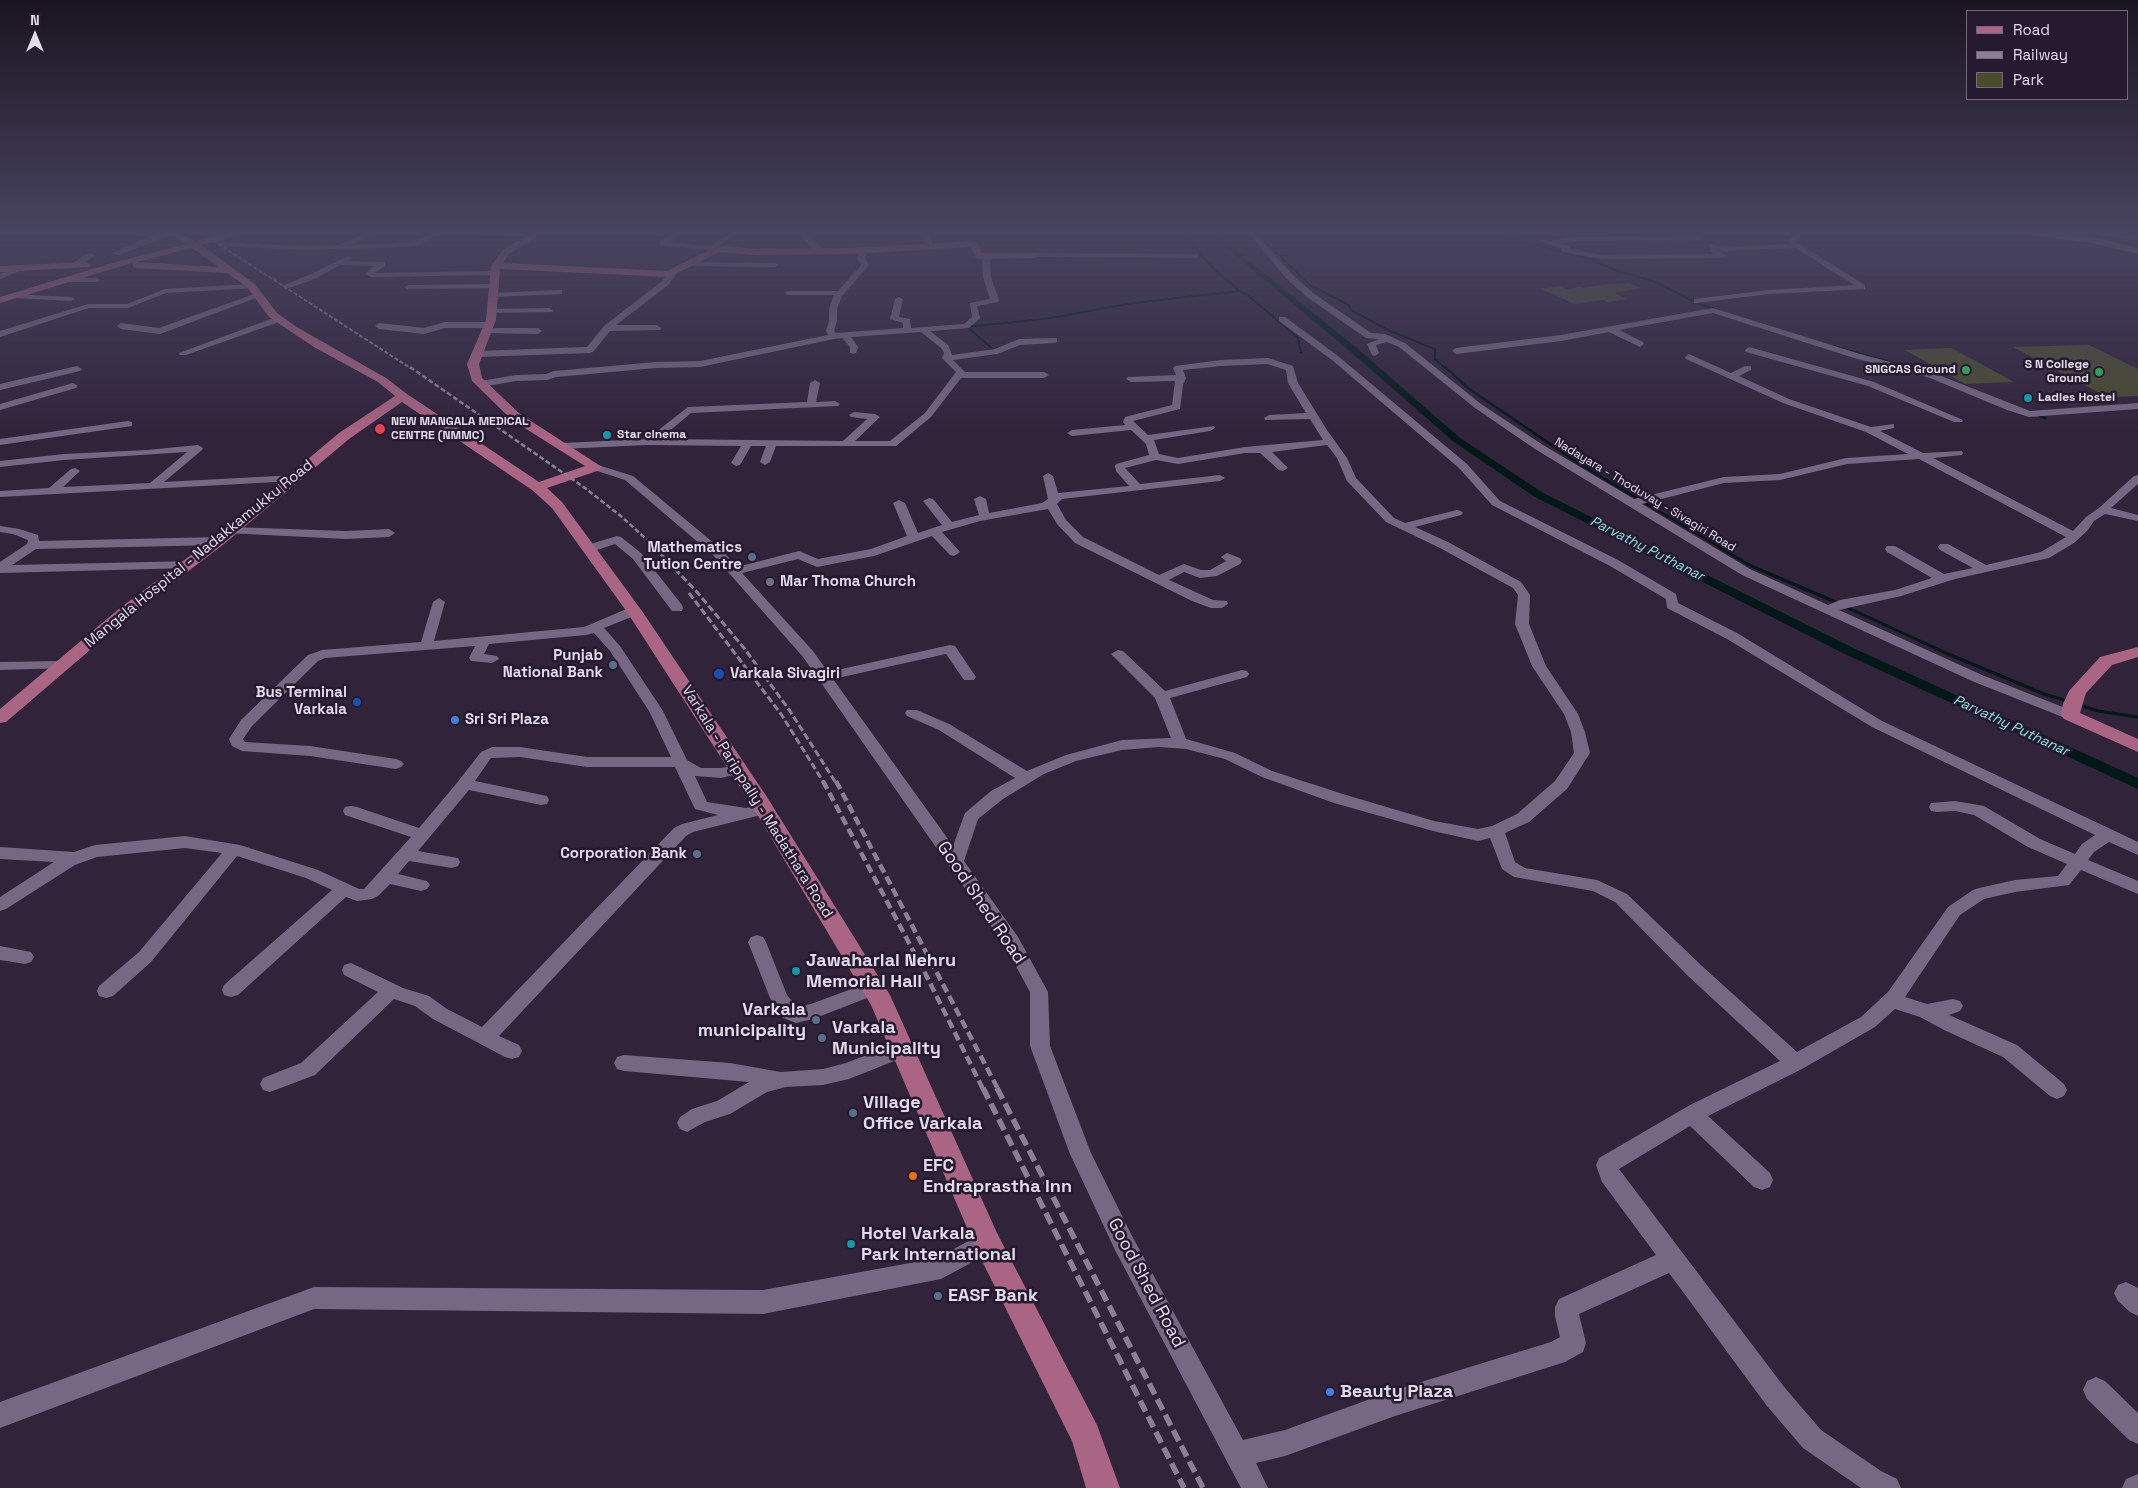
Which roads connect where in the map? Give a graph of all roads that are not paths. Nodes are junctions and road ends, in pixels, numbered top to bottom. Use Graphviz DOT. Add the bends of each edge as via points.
graph roads {
  1 [pos="141,300"];
  2 [pos="243,300"];
  3 [pos="264,300"];
  4 [pos="492,300"];
  5 [pos="643,300"];
  6 [pos="837,300"];
  7 [pos="900,300"];
  8 [pos="993,300"];
  9 [pos="1318,300"];
  10 [pos="1701,300"];
  11 [pos="1696,301"];
  12 [pos="549,310"];
  13 [pos="491,311"];
  14 [pos="279,319"];
  15 [pos="1282,319"];
  16 [pos="851,324"];
  17 [pos="121,326"];
  18 [pos="379,326"];
  19 [pos="488,328"];
  20 [pos="607,328"];
  21 [pos="657,328"];
  22 [pos="1610,329"];
  23 [pos="924,330"];
  24 [pos="538,331"];
  25 [pos="907,331"];
  26 [pos="859,333"];
  27 [pos="0,334"];
  28 [pos="844,335"];
  29 [pos="834,336"];
  30 [pos="1390,339"];
  31 [pos="1054,340"];
  32 [pos="1640,344"];
  33 [pos="1749,350"];
  34 [pos="853,351"];
  35 [pos="183,352"];
  36 [pos="1456,352"];
  37 [pos="1375,353"];
  38 [pos="477,354"];
  39 [pos="1689,357"];
  40 [pos="946,358"];
  41 [pos="1748,368"];
  42 [pos="77,369"];
  43 [pos="1146,371"];
  44 [pos="1180,373"];
  45 [pos="959,375"];
  46 [pos="1044,375"];
  47 [pos="1732,376"];
  48 [pos="1132,379"];
  49 [pos="814,383"];
  50 [pos="481,384"];
  51 [pos="73,386"];
  52 [pos="0,387"];
  53 [pos="403,397"];
  54 [pos="835,404"];
  55 [pos="811,405"];
  56 [pos="2138,406"];
  57 [pos="0,407"];
  58 [pos="854,415"];
  59 [pos="1313,416"];
  60 [pos="1269,418"];
  61 [pos="1958,420"];
  62 [pos="128,424"];
  63 [pos="1890,426"];
  64 [pos="1134,427"];
  65 [pos="1210,428"];
  66 [pos="1870,430"];
  67 [pos="1072,433"];
  68 [pos="1147,438"];
  69 [pos="0,442"];
  70 [pos="650,442"];
  71 [pos="1330,442"];
  72 [pos="747,444"];
  73 [pos="772,444"];
  74 [pos="845,444"];
  75 [pos="562,446"];
  76 [pos="1262,449"];
  77 [pos="1958,453"];
  78 [pos="1154,456"];
  79 [pos="1921,456"];
  80 [pos="765,462"];
  81 [pos="736,463"];
  82 [pos="0,464"];
  83 [pos="595,467"];
  84 [pos="1283,468"];
  85 [pos="75,471"];
  86 [pos="1048,476"];
  87 [pos="295,478"];
  88 [pos="1220,478"];
  89 [pos="2138,478"];
  90 [pos="154,485"];
  91 [pos="537,487"];
  92 [pos="1130,489"];
  93 [pos="52,491"];
  94 [pos="0,494"];
  95 [pos="980,499"];
  96 [pos="928,501"];
  97 [pos="1052,502"];
  98 [pos="899,503"];
  99 [pos="1633,503"];
  100 [pos="2103,510"];
  101 [pos="1458,513"];
  102 [pos="984,517"];
  103 [pos="2138,518"];
  104 [pos="948,526"];
  105 [pos="1406,526"];
  106 [pos="0,529"];
  107 [pos="934,531"];
  108 [pos="389,533"];
  109 [pos="2071,535"];
  110 [pos="225,536"];
  111 [pos="914,538"];
  112 [pos="33,544"];
  113 [pos="1944,547"];
  114 [pos="588,549"];
  115 [pos="1891,549"];
  116 [pos="954,552"];
  117 [pos="1227,557"];
  118 [pos="190,564"];
  119 [pos="0,569"];
  120 [pos="1985,569"];
  121 [pos="734,571"];
  122 [pos="1160,579"];
  123 [pos="1943,579"];
  124 [pos="439,602"];
  125 [pos="1222,604"];
  126 [pos="678,608"];
  127 [pos="1828,610"];
  128 [pos="634,611"];
  129 [pos="598,628"];
  130 [pos="484,641"];
  131 [pos="426,647"];
  132 [pos="2138,652"];
  133 [pos="1118,654"];
  134 [pos="492,659"];
  135 [pos="62,665"];
  136 [pos="0,666"];
  137 [pos="1242,674"];
  138 [pos="824,677"];
  139 [pos="969,677"];
  140 [pos="1162,696"];
  141 [pos="2073,703"];
  142 [pos="912,713"];
  143 [pos="0,718"];
  144 [pos="1180,743"];
  145 [pos="2138,746"];
  146 [pos="680,762"];
  147 [pos="396,764"];
  148 [pos="737,770"];
  149 [pos="1026,778"];
  150 [pos="465,784"];
  151 [pos="541,800"];
  152 [pos="1936,807"];
  153 [pos="351,811"];
  154 [pos="757,811"];
  155 [pos="1496,831"];
  156 [pos="422,835"];
  157 [pos="2107,835"];
  158 [pos="234,849"];
  159 [pos="2138,849"];
  160 [pos="0,854"];
  161 [pos="406,855"];
  162 [pos="74,858"];
  163 [pos="452,862"];
  164 [pos="2078,862"];
  165 [pos="955,864"];
  166 [pos="386,877"];
  167 [pos="422,886"];
  168 [pos="2138,888"];
  169 [pos="344,889"];
  170 [pos="0,905"];
  171 [pos="757,942"];
  172 [pos="0,953"];
  173 [pos="25,957"];
  174 [pos="351,970"];
  175 [pos="873,988"];
  176 [pos="231,990"];
  177 [pos="392,990"];
  178 [pos="106,991"];
  179 [pos="1892,1000"];
  180 [pos="1953,1006"];
  181 [pos="1927,1012"];
  182 [pos="486,1034"];
  183 [pos="902,1049"];
  184 [pos="512,1052"];
  185 [pos="624,1062"];
  186 [pos="1795,1063"];
  187 [pos="782,1080"];
  188 [pos="270,1084"];
  189 [pos="2057,1090"];
  190 [pos="1692,1114"];
  191 [pos="687,1123"];
  192 [pos="1762,1180"];
  193 [pos="987,1242"];
  194 [pos="1674,1259"];
  195 [pos="2096,1390"];
  196 [pos="0,1415"];
  197 [pos="2138,1431"];
  198 [pos="1237,1454"];
  199 [pos="1103,1488"];
  200 [pos="1255,1488"];
  201 [pos="1888,1488"];
  1 -- 27 [label="street" via="124,307 88,306"];
  2 -- 17 [label="street" via="160,331"];
  3 -- 14 [label="main road, Varkala - Parippally - Madathara Road"];
  4 -- 13 [label="main road"];
  5 -- 20 [label="street"];
  6 -- 29 [label="street" via="830,331"];
  7 -- 25 [label="street" via="894,319 907,321"];
  8 -- 23 [label="street" via="973,305 976,318 966,326"];
  9 -- 30 [label="street, Nadayara - Thoduvay - Sivagiri Road" via="1369,336"];
  10 -- 11 [label="street"];
  12 -- 13 [label="street"];
  13 -- 19 [label="main road"];
  14 -- 35 [label="street"];
  14 -- 53 [label="main road, Varkala - Parippally - Madathara Road" via="382,380"];
  15 -- 157 [label="street" via="1335,358 1463,466 1496,503 1614,563 1672,597 1672,605 1732,636 1877,724"];
  16 -- 26 [label="street"];
  18 -- 19 [label="street" via="424,331 445,325"];
  19 -- 24 [label="street"];
  19 -- 38 [label="main road"];
  20 -- 21 [label="street"];
  20 -- 38 [label="street" via="590,350"];
  22 -- 32 [label="street"];
  22 -- 36 [label="street"];
  22 -- 56 [label="street" via="1713,310 1857,356 1933,376 2030,414"];
  23 -- 25 [label="street"];
  23 -- 40 [label="street" via="945,347"];
  25 -- 26 [label="street"];
  26 -- 28 [label="street"];
  28 -- 29 [label="street"];
  28 -- 34 [label="street" via="854,347"];
  29 -- 50 [label="street" via="700,364 554,374"];
  30 -- 37 [label="street" via="1371,344"];
  30 -- 99 [label="street, Nadayara - Thoduvay - Sivagiri Road" via="1478,406"];
  31 -- 40 [label="street" via="1019,342 997,352"];
  33 -- 61 [label="street" via="1871,384"];
  38 -- 50 [label="main road" via="473,364 476,379"];
  39 -- 47 [label="street"];
  40 -- 45 [label="street" via="961,372"];
  41 -- 47 [label="street"];
  42 -- 52 [label="street"];
  43 -- 44 [label="street"];
  44 -- 48 [label="street"];
  44 -- 59 [label="street" via="1244,361 1280,364 1290,368 1294,383"];
  44 -- 64 [label="street" via="1178,407 1129,419"];
  45 -- 46 [label="street"];
  45 -- 74 [label="street" via="928,415 892,444"];
  47 -- 66 [label="street" via="1786,401"];
  49 -- 55 [label="street"];
  50 -- 75 [label="main road" via="516,417"];
  51 -- 57 [label="street"];
  53 -- 87 [label="main road, Mangala Hospital - Nadakkamukku Road" via="344,436"];
  53 -- 91 [label="main road, Varkala - Parippally - Madathara Road"];
  54 -- 55 [label="street"];
  55 -- 70 [label="street" via="688,410"];
  58 -- 74 [label="street" via="875,417"];
  59 -- 60 [label="street"];
  59 -- 71 [label="street"];
  62 -- 69 [label="street"];
  63 -- 66 [label="street"];
  64 -- 67 [label="street"];
  64 -- 68 [label="street"];
  65 -- 68 [label="street"];
  66 -- 79 [label="street"];
  68 -- 78 [label="street"];
  70 -- 72 [label="street"];
  70 -- 75 [label="street"];
  71 -- 76 [label="street"];
  71 -- 105 [label="street" via="1351,478 1376,506 1390,520"];
  72 -- 73 [label="street"];
  72 -- 81 [label="street"];
  73 -- 74 [label="street"];
  73 -- 80 [label="street"];
  75 -- 83 [label="main road"];
  76 -- 78 [label="street" via="1178,461"];
  76 -- 84 [label="street"];
  77 -- 79 [label="street"];
  78 -- 92 [label="street" via="1120,466 1120,470 1135,484"];
  79 -- 99 [label="street" via="1846,461 1780,477 1724,480"];
  79 -- 109 [label="street"];
  82 -- 90 [label="street" via="198,448"];
  83 -- 91 [label="main road"];
  83 -- 121 [label="street, Good Shed Road" via="630,478 717,552"];
  85 -- 93 [label="street"];
  86 -- 97 [label="street"];
  87 -- 90 [label="street"];
  87 -- 110 [label="main road, Mangala Hospital - Nadakkamukku Road"];
  88 -- 92 [label="street"];
  89 -- 100 [label="street"];
  90 -- 93 [label="street"];
  91 -- 114 [label="main road, Varkala - Parippally - Madathara Road" via="557,506"];
  92 -- 97 [label="street" via="1059,496"];
  93 -- 94 [label="street"];
  95 -- 102 [label="street"];
  96 -- 104 [label="street"];
  97 -- 102 [label="street"];
  97 -- 122 [label="street" via="1062,522 1079,540"];
  98 -- 111 [label="street"];
  99 -- 127 [label="street, Nadayara - Thoduvay - Sivagiri Road" via="1746,572"];
  100 -- 103 [label="street"];
  100 -- 120 [label="street" via="2052,552"];
  101 -- 105 [label="street"];
  102 -- 104 [label="street"];
  104 -- 107 [label="street"];
  105 -- 155 [label="street" via="1517,585 1524,595 1522,624 1536,658 1578,732 1582,753 1561,785 1523,818"];
  106 -- 112 [label="street" via="34,538"];
  107 -- 111 [label="street"];
  107 -- 116 [label="street"];
  108 -- 110 [label="street"];
  110 -- 112 [label="street"];
  110 -- 118 [label="main road, Mangala Hospital - Nadakkamukku Road"];
  111 -- 121 [label="street" via="874,552 816,563 799,555"];
  112 -- 119 [label="street"];
  113 -- 120 [label="street"];
  114 -- 126 [label="street" via="618,540 637,556"];
  114 -- 128 [label="main road, Varkala - Parippally - Madathara Road"];
  115 -- 123 [label="street"];
  117 -- 122 [label="street" via="1236,562 1213,573 1200,574 1184,568"];
  118 -- 119 [label="street"];
  118 -- 135 [label="main road, Mangala Hospital - Nadakkamukku Road" via="126,611"];
  120 -- 123 [label="street"];
  121 -- 138 [label="street, Good Shed Road" via="808,654"];
  122 -- 125 [label="street" via="1206,602"];
  123 -- 127 [label="street" via="1897,593 1840,604"];
  124 -- 131 [label="street"];
  127 -- 141 [label="street, Nadayara - Thoduvay - Sivagiri Road" via="1977,678"];
  128 -- 129 [label="street"];
  128 -- 148 [label="main road, Varkala - Parippally - Madathara Road"];
  129 -- 130 [label="street" via="586,632"];
  129 -- 146 [label="street" via="656,711"];
  130 -- 131 [label="street"];
  130 -- 134 [label="street" via="476,658"];
  131 -- 147 [label="street" via="327,653 315,657 246,723 236,739 242,746 310,751"];
  132 -- 141 [label="main road" via="2106,661"];
  133 -- 140 [label="street"];
  135 -- 136 [label="street"];
  135 -- 143 [label="main road, Mangala Hospital - Nadakkamukku Road"];
  137 -- 140 [label="street"];
  138 -- 139 [label="street" via="950,649"];
  138 -- 165 [label="street, Good Shed Road"];
  140 -- 144 [label="street"];
  141 -- 145 [label="main road"];
  142 -- 149 [label="street" via="944,727"];
  144 -- 149 [label="street" via="1122,745 1071,758"];
  144 -- 155 [label="street" via="1230,756 1267,774 1340,799 1433,826 1478,835"];
  146 -- 148 [label="street" via="701,774"];
  146 -- 150 [label="street" via="587,762 520,752 492,752 486,755"];
  146 -- 154 [label="street" via="703,806"];
  148 -- 154 [label="main road, Varkala - Parippally - Madathara Road"];
  149 -- 165 [label="street" via="997,795 971,817"];
  150 -- 151 [label="street"];
  150 -- 156 [label="street"];
  152 -- 164 [label="street" via="1978,810 2018,834"];
  153 -- 156 [label="street"];
  154 -- 175 [label="main road, Varkala - Parippally - Madathara Road"];
  154 -- 182 [label="street" via="680,832 532,990"];
  155 -- 186 [label="street" via="1508,865 1520,873 1597,886 1621,898"];
  156 -- 161 [label="street"];
  157 -- 159 [label="street"];
  157 -- 164 [label="street" via="2088,848"];
  158 -- 162 [label="street" via="185,842 95,851"];
  158 -- 169 [label="street" via="312,874"];
  158 -- 178 [label="street" via="145,957"];
  160 -- 162 [label="street"];
  161 -- 163 [label="street"];
  161 -- 166 [label="street"];
  162 -- 170 [label="street"];
  164 -- 168 [label="street"];
  164 -- 179 [label="street" via="2063,881 1979,894 1954,911"];
  165 -- 198 [label="street, Good Shed Road" via="1012,942 1038,992 1040,1046 1081,1154 1123,1242"];
  166 -- 167 [label="street"];
  166 -- 169 [label="street" via="366,895"];
  169 -- 176 [label="street"];
  171 -- 175 [label="street" via="779,998 790,1013 813,1011"];
  172 -- 173 [label="street"];
  174 -- 177 [label="street"];
  175 -- 183 [label="main road, Varkala - Parippally - Madathara Road"];
  177 -- 182 [label="street" via="422,1001 479,1036"];
  177 -- 188 [label="street" via="308,1069"];
  179 -- 181 [label="street"];
  179 -- 186 [label="street" via="1868,1022"];
  180 -- 181 [label="street"];
  181 -- 189 [label="street" via="2010,1051"];
  182 -- 184 [label="street" via="489,1040"];
  183 -- 187 [label="street" via="848,1071 823,1077"];
  183 -- 193 [label="main road, Varkala - Parippally - Madathara Road"];
  185 -- 187 [label="street" via="730,1071"];
  186 -- 190 [label="street"];
  187 -- 191 [label="street" via="762,1086"];
  190 -- 192 [label="street"];
  190 -- 194 [label="street" via="1607,1165 1610,1175"];
  193 -- 196 [label="street" via="940,1268 763,1302 314,1298"];
  193 -- 199 [label="main road, Varkala - Parippally - Madathara Road" via="1086,1436"];
  194 -- 198 [label="street" via="1567,1307 1574,1343 1556,1353 1396,1403 1284,1443"];
  194 -- 201 [label="street" via="1776,1397 1812,1439"];
  195 -- 197 [label="street"];
  198 -- 200 [label="street, Good Shed Road"];
}
